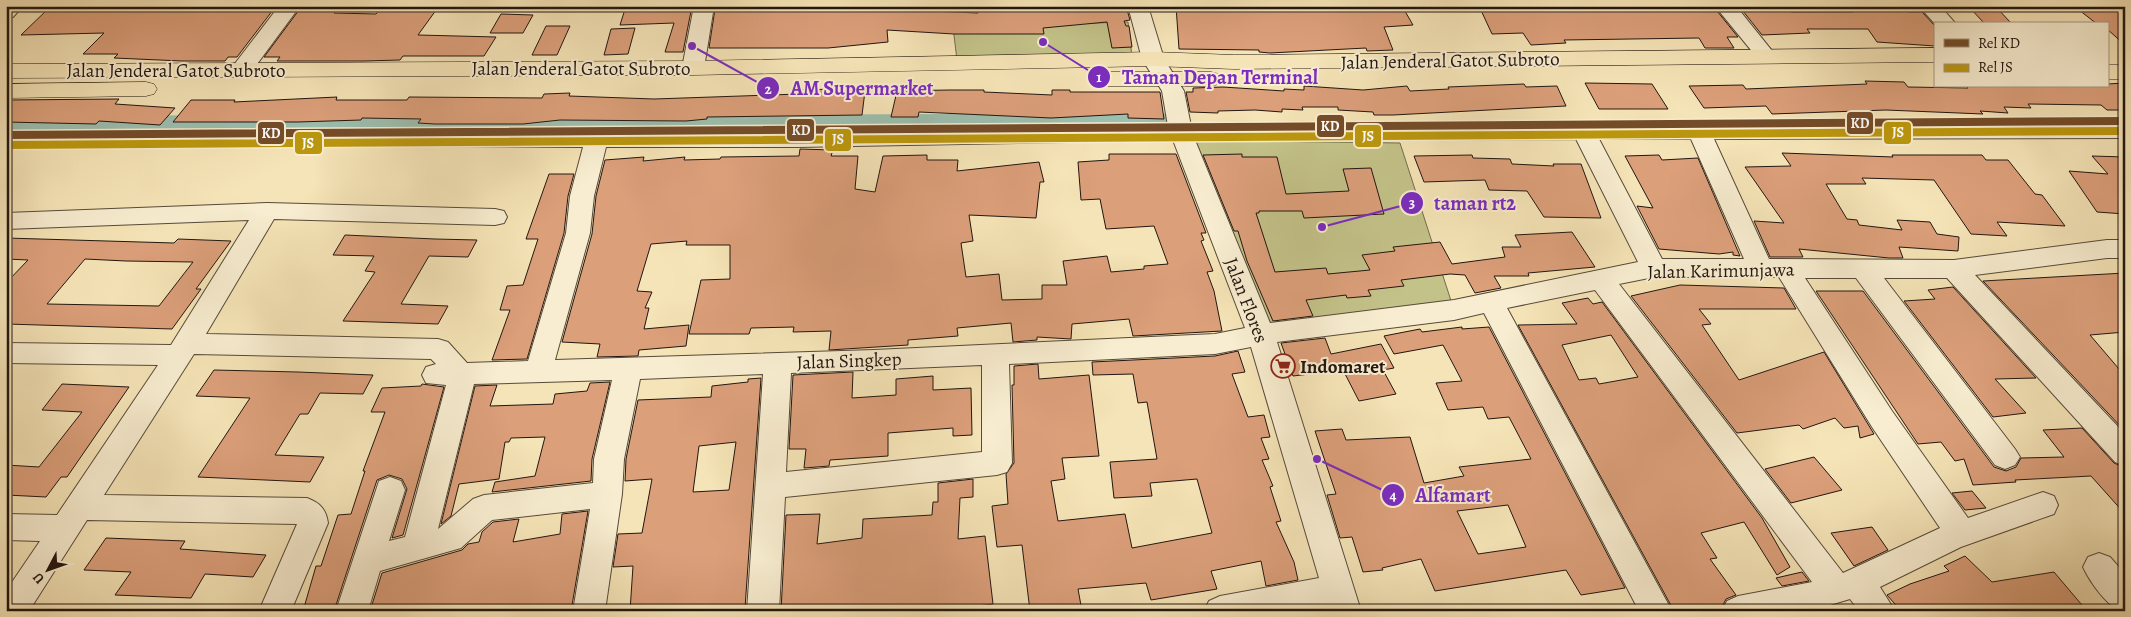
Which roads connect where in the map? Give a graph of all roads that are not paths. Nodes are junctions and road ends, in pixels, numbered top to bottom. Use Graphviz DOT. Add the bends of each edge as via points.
graph roads {
  1 [pos="13,6"];
  2 [pos="290,6"];
  3 [pos="704,6"];
  4 [pos="1138,6"];
  5 [pos="1725,6"];
  6 [pos="1929,6"];
  7 [pos="6,13"];
  8 [pos="1944,22"];
  9 [pos="2108,54"];
  10 [pos="2125,54"];
  11 [pos="1934,55"];
  12 [pos="1766,56"];
  13 [pos="693,68"];
  14 [pos="1160,69"];
  15 [pos="241,70"];
  16 [pos="6,71"];
  17 [pos="1934,72"];
  18 [pos="2108,72"];
  19 [pos="2125,72"];
  20 [pos="6,91"];
  21 [pos="2125,131"];
  22 [pos="1181,133"];
  23 [pos="1584,133"];
  24 [pos="1700,133"];
  25 [pos="445,139"];
  26 [pos="596,139"];
  27 [pos="266,211"];
  28 [pos="495,217"];
  29 [pos="6,221"];
  30 [pos="2125,249"];
  31 [pos="1862,267"];
  32 [pos="1654,268"];
  33 [pos="1773,268"];
  34 [pos="1954,268"];
  35 [pos="1601,279"];
  36 [pos="1491,302"];
  37 [pos="1261,334"];
  38 [pos="182,350"];
  39 [pos="6,353"];
  40 [pos="995,353"];
  41 [pos="778,362"];
  42 [pos="628,370"];
  43 [pos="538,373"];
  44 [pos="453,376"];
  45 [pos="2125,454"];
  46 [pos="2005,457"];
  47 [pos="772,486"];
  48 [pos="390,490"];
  49 [pos="607,494"];
  50 [pos="2043,504"];
  51 [pos="71,517"];
  52 [pos="6,527"];
  53 [pos="1961,534"];
  54 [pos="418,548"];
  55 [pos="367,560"];
  56 [pos="2099,567"];
  57 [pos="1847,586"];
  58 [pos="2125,598"];
  59 [pos="1341,600"];
  60 [pos="10,611"];
  61 [pos="275,611"];
  62 [pos="352,611"];
  63 [pos="589,611"];
  64 [pos="764,611"];
  65 [pos="1220,611"];
  66 [pos="1656,611"];
  67 [pos="1738,611"];
  68 [pos="1879,611"];
  1 -- 7 [label="street"];
  2 -- 15 [label="street"];
  3 -- 13 [label="street"];
  4 -- 14 [label="street, Jalan Flores"];
  5 -- 12 [label="street"];
  6 -- 8 [label="street"];
  9 -- 10 [label="main road"];
  11 -- 12 [label="main road, Jalan Jenderal Gatot Subroto"];
  12 -- 14 [label="main road, Jalan Jenderal Gatot Subroto" via="1243,62"];
  13 -- 14 [label="main road, Jalan Jenderal Gatot Subroto"];
  13 -- 15 [label="main road, Jalan Jenderal Gatot Subroto"];
  14 -- 17 [label="main road, Jalan Jenderal Gatot Subroto"];
  14 -- 20 [label="main road, Jalan Jenderal Gatot Subroto"];
  14 -- 22 [label="street, Jalan Flores" via="1173,91"];
  15 -- 16 [label="main road, Jalan Jenderal Gatot Subroto"];
  18 -- 19 [label="main road"];
  21 -- 24 [label="street"];
  22 -- 23 [label="street"];
  22 -- 26 [label="street" via="798,140"];
  22 -- 37 [label="street, Jalan Flores"];
  23 -- 24 [label="street"];
  23 -- 32 [label="street"];
  24 -- 33 [label="street"];
  25 -- 26 [label="street"];
  26 -- 43 [label="street" via="582,196 578,233"];
  27 -- 28 [label="street"];
  27 -- 29 [label="street"];
  27 -- 38 [label="street"];
  30 -- 34 [label="street, Jalan Karimunjawa"];
  31 -- 33 [label="street, Jalan Karimunjawa"];
  31 -- 34 [label="street, Jalan Karimunjawa"];
  31 -- 46 [label="street"];
  32 -- 33 [label="street, Jalan Karimunjawa"];
  32 -- 35 [label="street, Jalan Karimunjawa"];
  33 -- 53 [label="street"];
  34 -- 45 [label="street"];
  35 -- 36 [label="street, Jalan Karimunjawa"];
  35 -- 57 [label="street"];
  36 -- 37 [label="street, Jalan Karimunjawa" via="1454,310"];
  36 -- 66 [label="street"];
  37 -- 40 [label="street, Jalan Singkep" via="1215,344"];
  37 -- 59 [label="street, Jalan Flores"];
  38 -- 39 [label="street"];
  38 -- 44 [label="street" via="438,348 452,363"];
  38 -- 51 [label="street"];
  40 -- 41 [label="street, Jalan Singkep"];
  40 -- 47 [label="street" via="997,464"];
  41 -- 42 [label="street, Jalan Singkep"];
  41 -- 47 [label="street"];
  42 -- 43 [label="street, Jalan Singkep"];
  42 -- 49 [label="street" via="609,459"];
  43 -- 44 [label="street, Jalan Singkep"];
  44 -- 54 [label="street"];
  47 -- 64 [label="street"];
  48 -- 55 [label="street"];
  49 -- 54 [label="street" via="484,508 450,539"];
  49 -- 63 [label="street"];
  50 -- 53 [label="street"];
  51 -- 52 [label="street"];
  51 -- 60 [label="street"];
  51 -- 61 [label="street" via="307,511 313,523"];
  53 -- 57 [label="street"];
  54 -- 55 [label="street"];
  55 -- 62 [label="street"];
  56 -- 58 [label="street"];
  57 -- 67 [label="street"];
  57 -- 68 [label="street"];
  59 -- 65 [label="street"];
}
